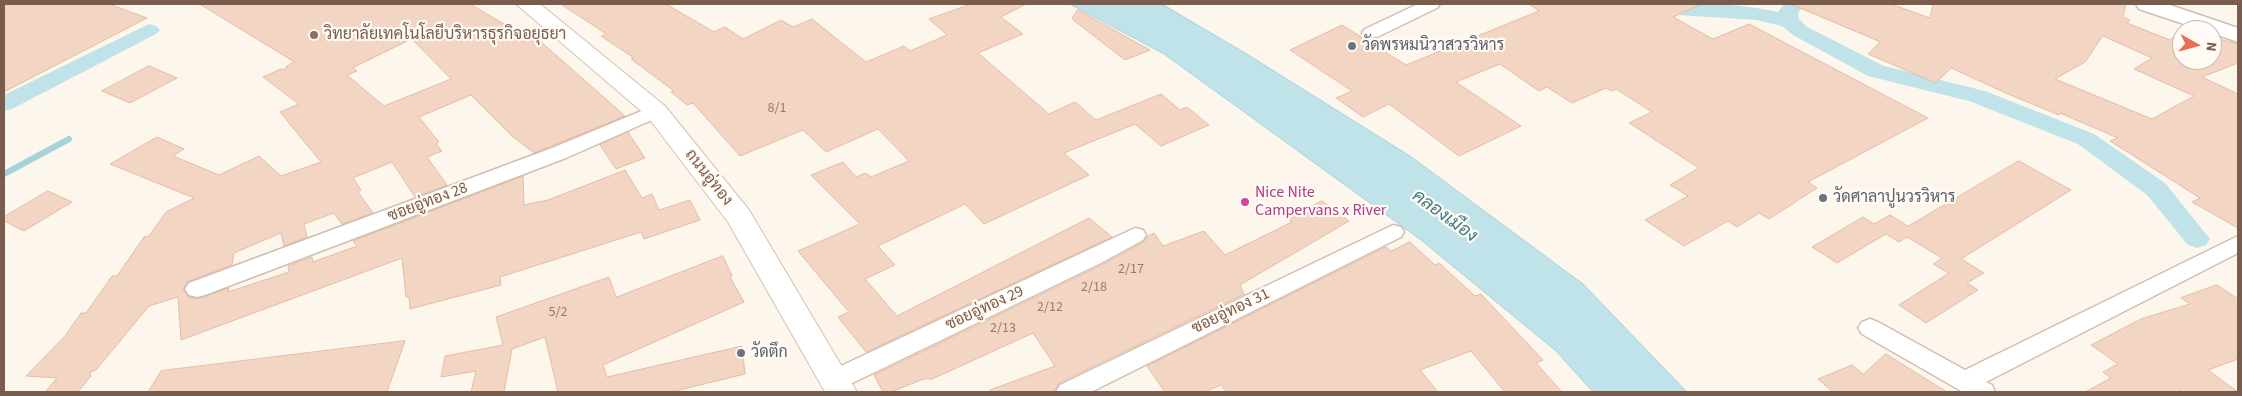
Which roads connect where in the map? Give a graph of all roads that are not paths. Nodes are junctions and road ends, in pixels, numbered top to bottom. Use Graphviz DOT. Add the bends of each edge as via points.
graph roads {
  1 [pos="527,4"];
  2 [pos="1431,4"];
  3 [pos="2147,4"];
  4 [pos="1371,33"];
  5 [pos="2238,35"];
  6 [pos="656,111"];
  7 [pos="1393,232"];
  8 [pos="1134,235"];
  9 [pos="2238,244"];
  10 [pos="197,289"];
  11 [pos="1870,328"];
  12 [pos="838,386"];
  13 [pos="1974,387"];
  14 [pos="1069,392"];
  1 -- 6 [label="main road, ถนนอู่ทอง"];
  2 -- 4 [label="street"];
  3 -- 5 [label="street"];
  6 -- 10 [label="street, ซอยอู่ทอง 28" via="551,156"];
  6 -- 12 [label="main road, ถนนอู่ทอง" via="739,217"];
  7 -- 14 [label="street, ซอยอู่ทอง 31"];
  8 -- 12 [label="street, ซอยอู่ทอง 29"];
  9 -- 13 [label="street"];
  11 -- 13 [label="street"];
}
